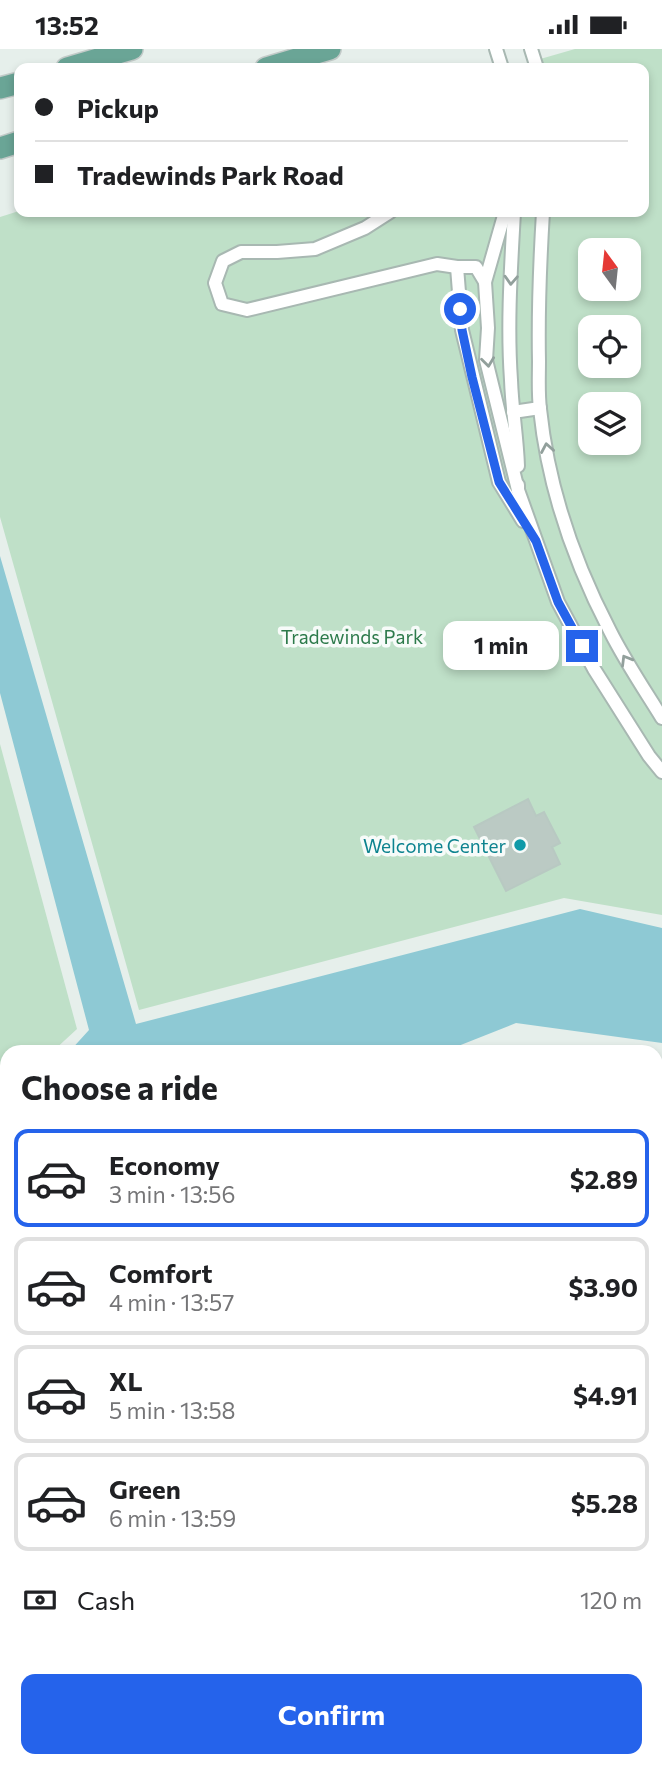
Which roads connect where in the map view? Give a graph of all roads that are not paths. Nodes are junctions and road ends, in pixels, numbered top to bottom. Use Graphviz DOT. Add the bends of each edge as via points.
graph roads {
  1 [pos="132,49"];
  2 [pos="330,49"];
  3 [pos="84,63"];
  4 [pos="283,63"];
  5 [pos="382,217"];
  6 [pos="504,217"];
  7 [pos="514,217"];
  8 [pos="543,217"];
  9 [pos="457,267"];
  10 [pos="485,282"];
  11 [pos="540,408"];
  12 [pos="513,412"];
  13 [pos="518,490"];
  14 [pos="536,541"];
  15 [pos="662,717"];
  16 [pos="662,772"];
  1 -- 3 [label="main road"];
  2 -- 4 [label="main road"];
  5 -- 9 [label="lane" via="315,249 241,252 223,261 215,283 222,304 247,310 437,264"];
  6 -- 10 [label="lane"];
  7 -- 12 [label="lane, one-way"];
  8 -- 11 [label="lane"];
  9 -- 10 [label="lane" via="476,267"];
  9 -- 14 [label="lane" via="462,330 499,482"];
  10 -- 13 [label="lane, one-way" via="486,360"];
  11 -- 12 [label="lane"];
  15 -- 11 [label="lane, one-way" via="608,629 579,564 551,474"];
  12 -- 13 [label="lane"];
  13 -- 14 [label="lane"];
  14 -- 16 [label="lane" via="558,602"];
}
